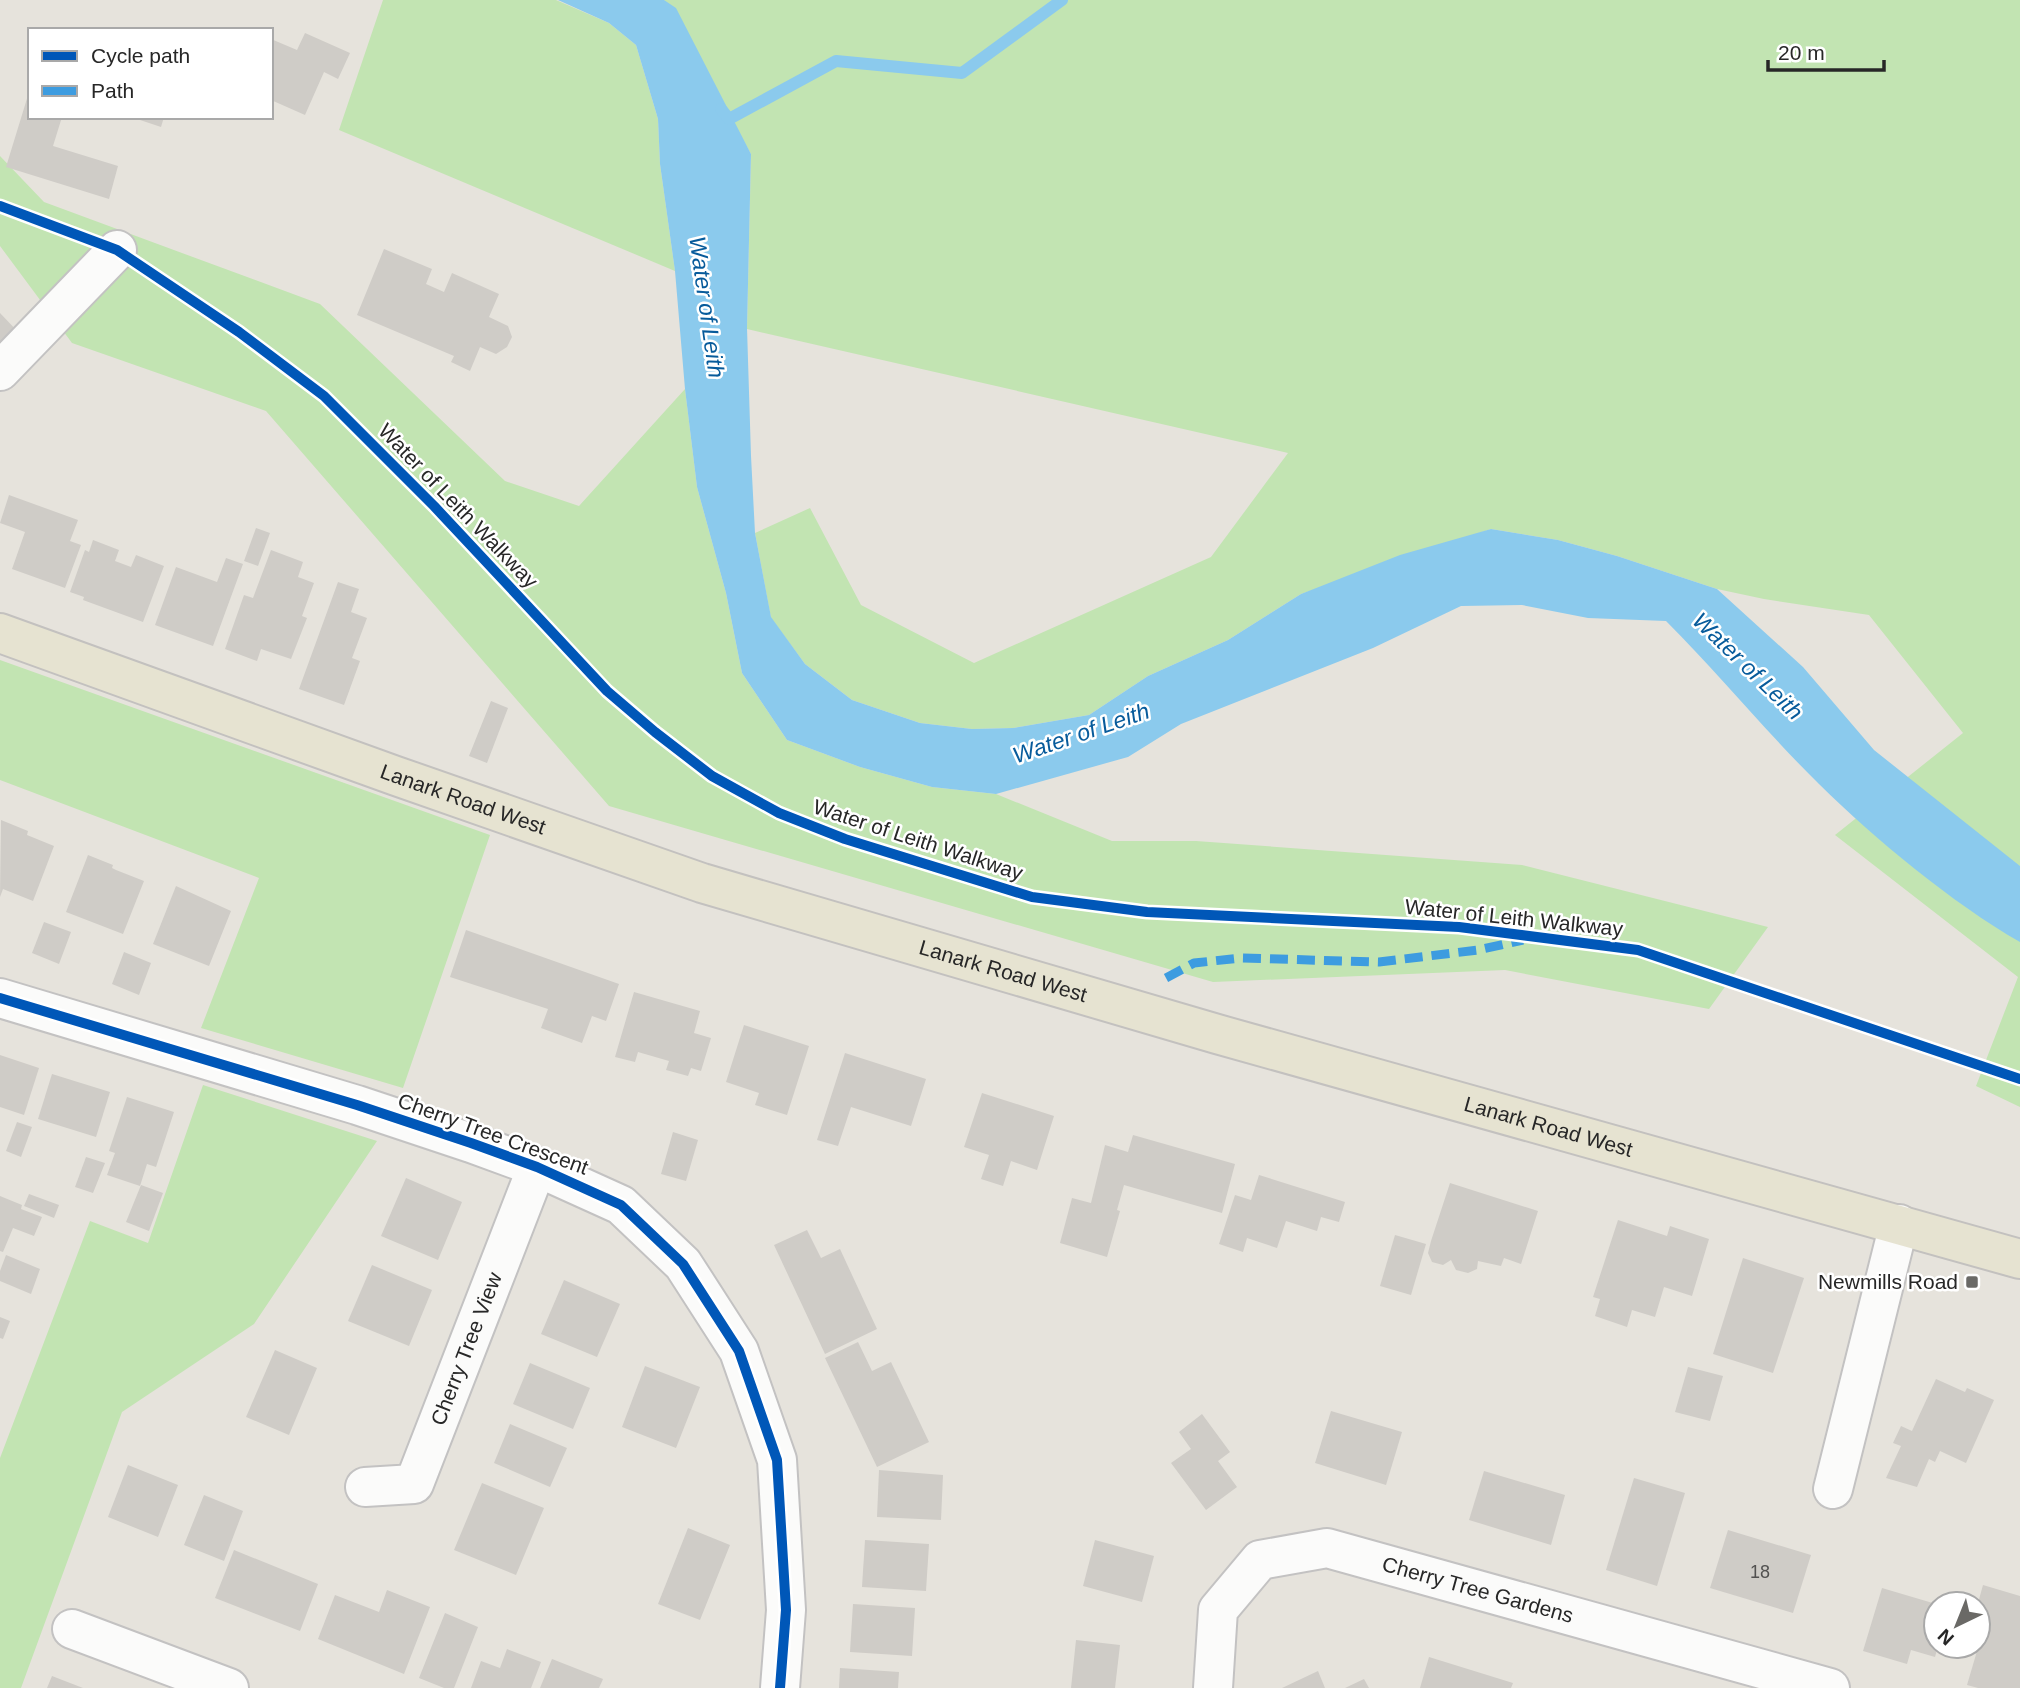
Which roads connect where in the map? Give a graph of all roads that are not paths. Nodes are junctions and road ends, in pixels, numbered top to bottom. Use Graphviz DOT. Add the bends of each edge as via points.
graph roads {
  1 [pos="117,250"];
  2 [pos="0,371"];
  3 [pos="0,633"];
  4 [pos="0,998"];
  5 [pos="537,1167"];
  6 [pos="1899,1224"];
  7 [pos="2020,1259"];
  8 [pos="365,1486"];
  9 [pos="1833,1489"];
  10 [pos="72,1629"];
  11 [pos="229,1688"];
  12 [pos="780,1688"];
  13 [pos="1213,1688"];
  14 [pos="1830,1688"];
  1 -- 2 [label="street"];
  3 -- 6 [label="main road, Lanark Road West" via="702,883 1217,1034"];
  4 -- 5 [label="street, Cherry Tree Crescent" via="357,1105"];
  5 -- 8 [label="street, Cherry Tree View" via="414,1484"];
  5 -- 12 [label="street, Cherry Tree Crescent" via="621,1205 683,1264 739,1351 777,1460 786,1610"];
  6 -- 7 [label="main road, Lanark Road West"];
  6 -- 9 [label="street"];
  10 -- 11 [label="street"];
  13 -- 14 [label="street, Cherry Tree Gardens" via="1218,1611 1260,1560 1327,1548"];
}
